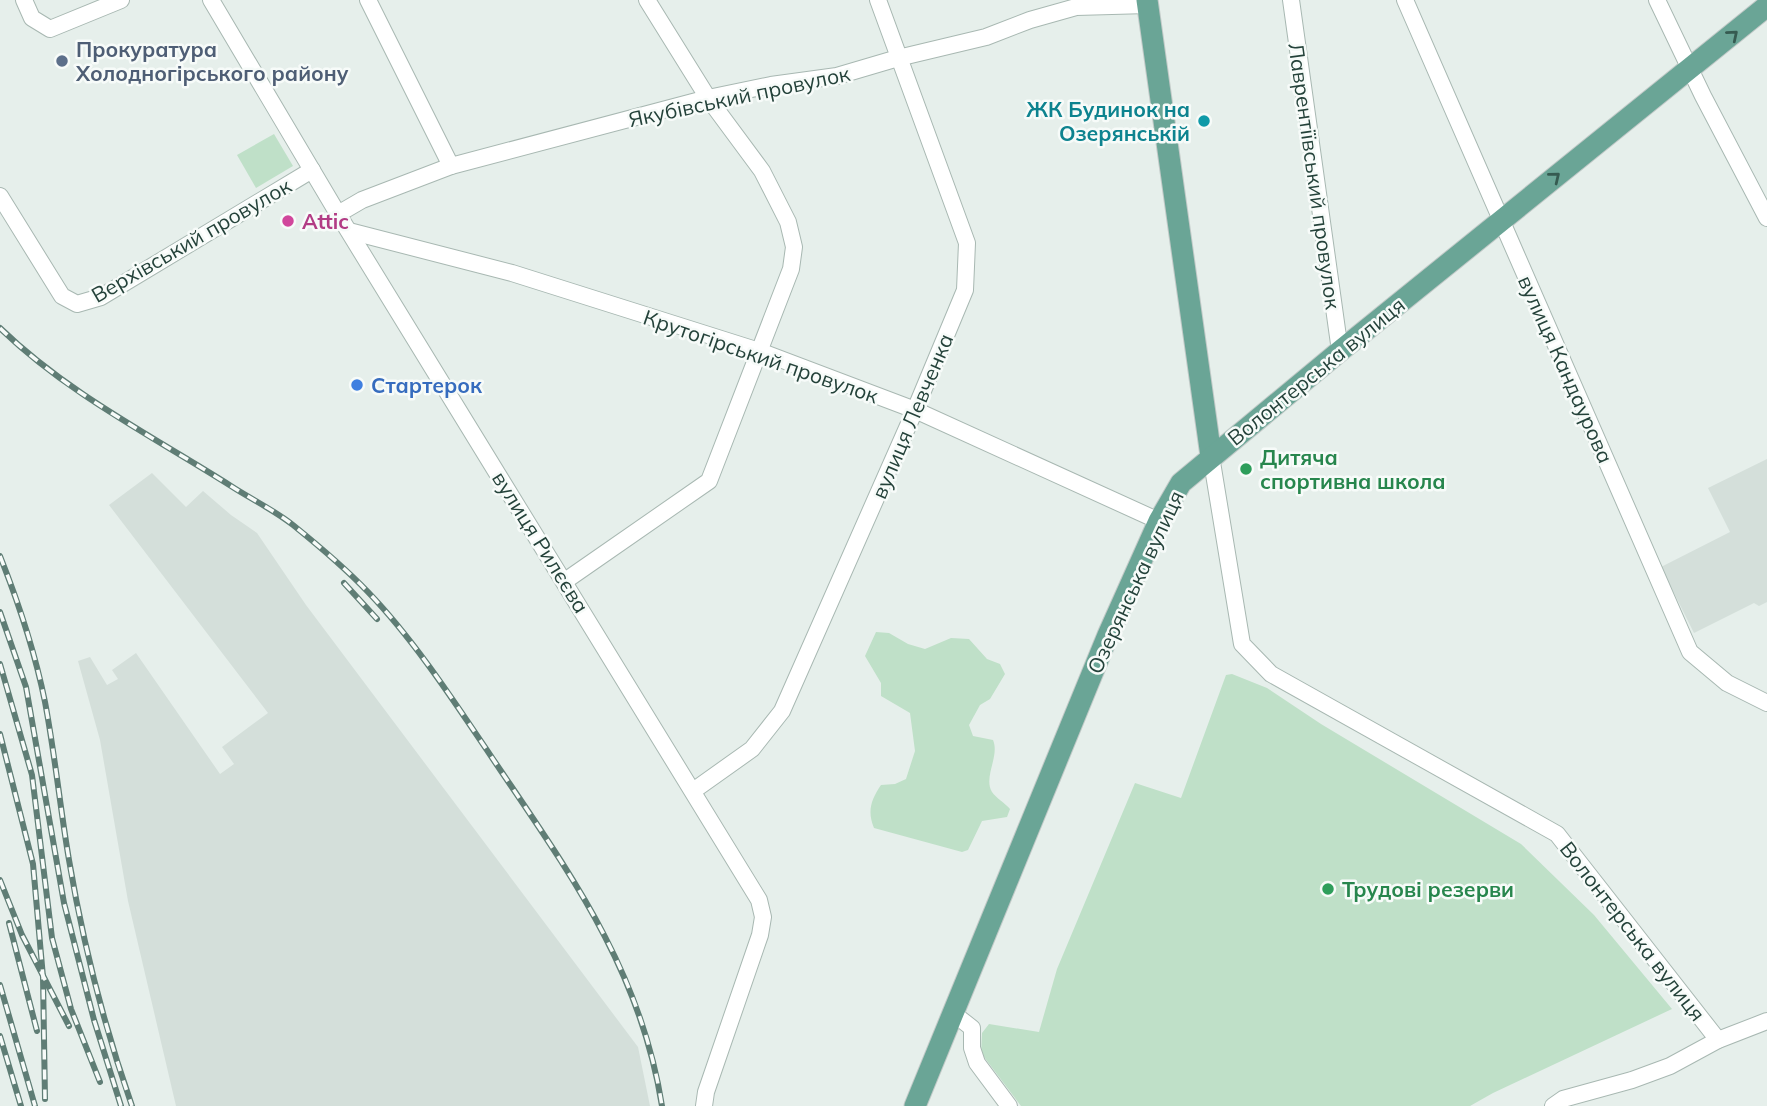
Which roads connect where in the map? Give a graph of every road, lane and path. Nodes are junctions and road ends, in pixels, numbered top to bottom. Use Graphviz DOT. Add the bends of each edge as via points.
graph roads {
  1 [pos="24,0"];
  2 [pos="121,0"];
  3 [pos="211,0"];
  4 [pos="368,0"];
  5 [pos="647,0"];
  6 [pos="878,0"];
  7 [pos="1290,0"];
  8 [pos="1405,0"];
  9 [pos="1657,0"];
  10 [pos="1147,2"];
  11 [pos="1767,6"];
  12 [pos="898,58"];
  13 [pos="1690,70"];
  14 [pos="708,98"];
  15 [pos="451,166"];
  16 [pos="312,170"];
  17 [pos="0,196"];
  18 [pos="338,214"];
  19 [pos="1767,218"];
  20 [pos="1502,220"];
  21 [pos="349,231"];
  22 [pos="759,351"];
  23 [pos="1340,351"];
  24 [pos="915,410"];
  25 [pos="1211,456"];
  26 [pos="1159,520"];
  27 [pos="565,581"];
  28 [pos="1767,703"];
  29 [pos="693,791"];
  30 [pos="954,1014"];
  31 [pos="1767,1021"];
  32 [pos="1718,1041"];
  33 [pos="704,1106"];
  34 [pos="915,1106"];
  35 [pos="1009,1106"];
  36 [pos="1553,1106"];
  1 -- 2 [label="street" via="32,18 50,29"];
  3 -- 16 [label="street, вулиця Рилєєва"];
  4 -- 15 [label="street"];
  5 -- 14 [label="street"];
  6 -- 12 [label="street, вулиця Левченка"];
  7 -- 23 [label="street, Лаврентіївський провулок"];
  8 -- 20 [label="street, вулиця Кандаурова"];
  9 -- 13 [label="street"];
  10 -- 12 [label="street, Якубівський провулок" via="1076,7 986,37"];
  10 -- 25 [label="main road"];
  13 -- 11 [label="main road, Волонтерська вулиця, one-way"];
  12 -- 14 [label="street, Якубівський провулок" via="837,76"];
  12 -- 24 [label="street, вулиця Левченка" via="967,243 965,290"];
  13 -- 19 [label="street"];
  20 -- 13 [label="main road, Волонтерська вулиця, one-way"];
  14 -- 15 [label="street, Якубівський провулок"];
  14 -- 22 [label="street" via="762,171 788,222 794,247"];
  15 -- 18 [label="street, Якубівський провулок" via="362,200"];
  16 -- 17 [label="street, Верхівський провулок" via="101,297 77,304 62,296"];
  16 -- 18 [label="street, вулиця Рилєєва"];
  18 -- 21 [label="street, вулиця Рилєєва"];
  20 -- 23 [label="main road, Волонтерська вулиця"];
  20 -- 28 [label="street, вулиця Кандаурова" via="1690,652 1727,683"];
  21 -- 22 [label="street, Крутогірський провулок" via="512,273"];
  21 -- 27 [label="street, вулиця Рилєєва"];
  22 -- 24 [label="street, Крутогірський провулок"];
  22 -- 27 [label="street" via="709,481"];
  23 -- 25 [label="main road, Волонтерська вулиця"];
  24 -- 26 [label="street, Крутогірський провулок"];
  24 -- 29 [label="street, вулиця Левченка" via="782,711 752,749"];
  25 -- 26 [label="main road, Озерянська вулиця" via="1181,484"];
  25 -- 32 [label="street, Волонтерська вулиця" via="1242,644 1271,674 1557,834"];
  26 -- 30 [label="main road, Озерянська вулиця"];
  27 -- 29 [label="street, вулиця Рилєєва"];
  29 -- 33 [label="street, вулиця Рилєєва" via="759,900 763,917"];
  30 -- 34 [label="main road, Озерянська вулиця"];
  30 -- 35 [label="street" via="972,1028 977,1063"];
  31 -- 32 [label="street"];
  32 -- 36 [label="street" via="1671,1066"];
}
